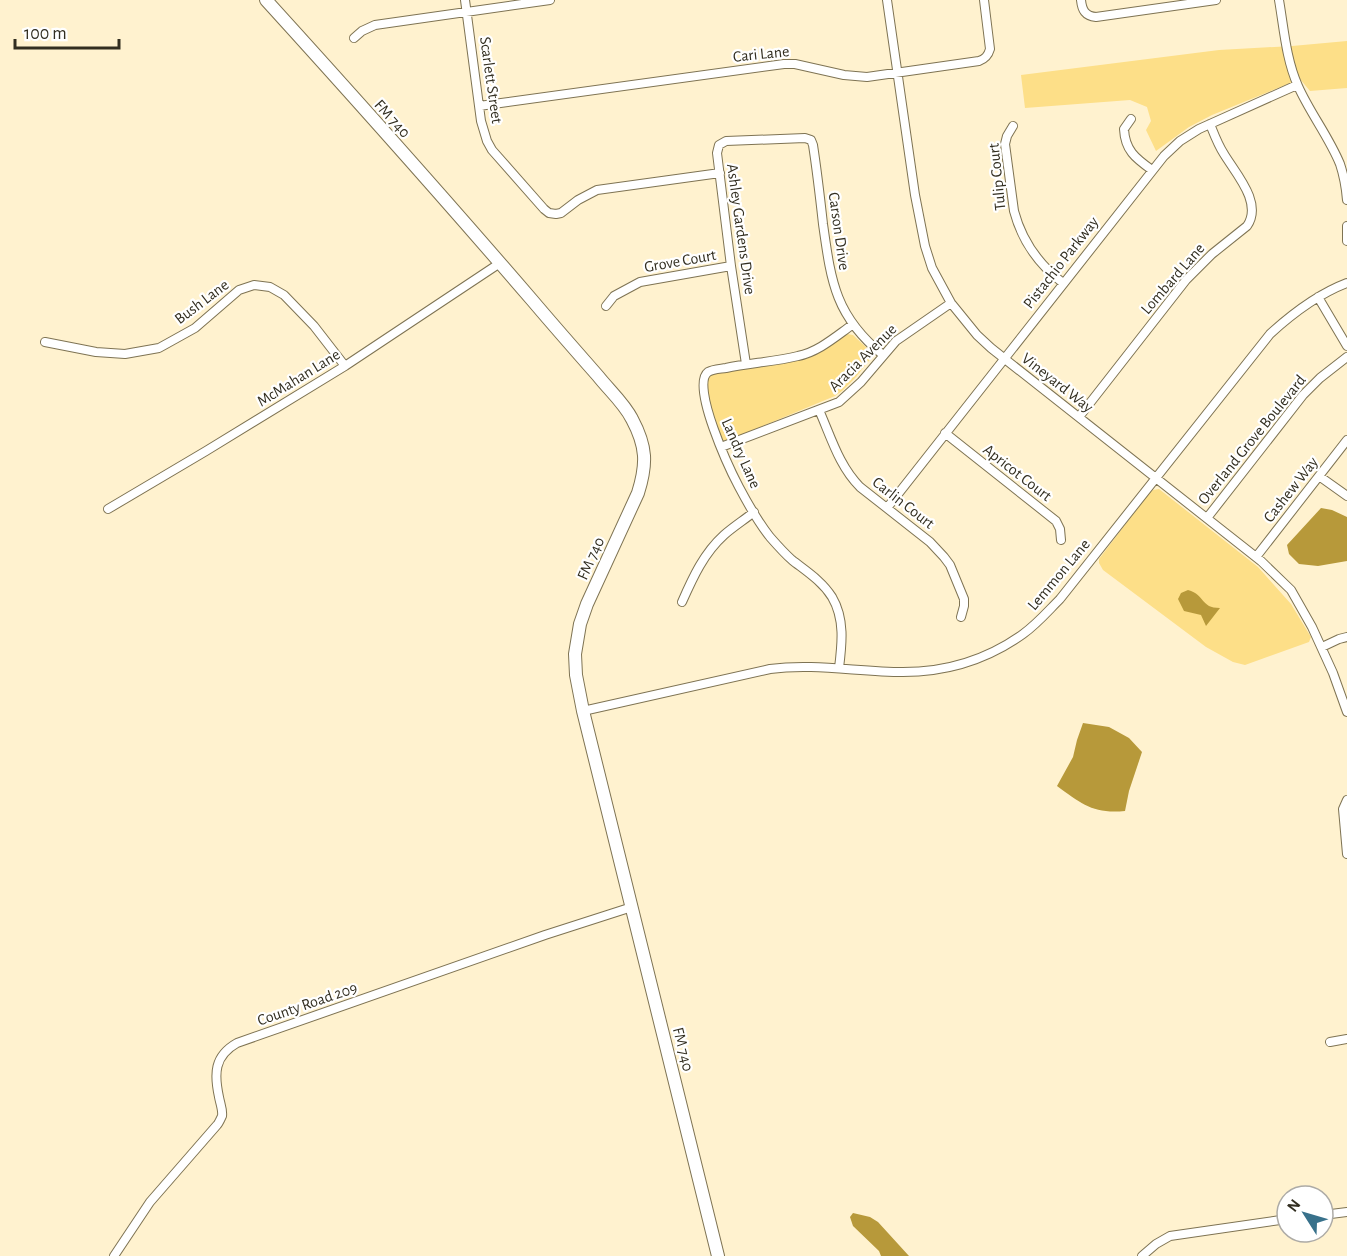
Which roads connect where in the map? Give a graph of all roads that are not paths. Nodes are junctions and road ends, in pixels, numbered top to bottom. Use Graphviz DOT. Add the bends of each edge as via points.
graph roads {
  1 [pos="266,0"];
  2 [pos="465,0"];
  3 [pos="550,0"];
  4 [pos="887,0"];
  5 [pos="984,0"];
  6 [pos="1081,0"];
  7 [pos="1216,0"];
  8 [pos="1279,0"];
  9 [pos="467,12"];
  10 [pos="354,38"];
  11 [pos="898,73"];
  12 [pos="1297,85"];
  13 [pos="479,106"];
  14 [pos="1131,119"];
  15 [pos="1210,124"];
  16 [pos="1013,126"];
  17 [pos="765,139"];
  18 [pos="1152,170"];
  19 [pos="720,173"];
  20 [pos="1347,201"];
  21 [pos="1347,226"];
  22 [pos="1347,241"];
  23 [pos="500,263"];
  24 [pos="731,266"];
  25 [pos="1063,283"];
  26 [pos="1347,283"];
  27 [pos="1318,297"];
  28 [pos="951,303"];
  29 [pos="606,306"];
  30 [pos="852,325"];
  31 [pos="45,342"];
  32 [pos="1347,346"];
  33 [pos="883,355"];
  34 [pos="1347,357"];
  35 [pos="1004,358"];
  36 [pos="746,364"];
  37 [pos="345,366"];
  38 [pos="819,410"];
  39 [pos="1079,417"];
  40 [pos="945,434"];
  41 [pos="1347,440"];
  42 [pos="721,447"];
  43 [pos="1319,476"];
  44 [pos="1157,478"];
  45 [pos="1347,496"];
  46 [pos="887,508"];
  47 [pos="108,509"];
  48 [pos="754,512"];
  49 [pos="1207,518"];
  50 [pos="1061,540"];
  51 [pos="1256,557"];
  52 [pos="682,602"];
  53 [pos="961,617"];
  54 [pos="1347,637"];
  55 [pos="1322,647"];
  56 [pos="839,668"];
  57 [pos="583,711"];
  58 [pos="1347,712"];
  59 [pos="1347,800"];
  60 [pos="1347,854"];
  61 [pos="632,907"];
  62 [pos="1347,1039"];
  63 [pos="1330,1042"];
  64 [pos="1275,1221"];
  65 [pos="114,1256"];
  66 [pos="718,1256"];
  67 [pos="1142,1256"];
  1 -- 23 [label="main road, FM 740 / FM 740"];
  2 -- 9 [label="street, Scarlett Street"];
  3 -- 9 [label="street"];
  4 -- 11 [label="street, Vineyard Way"];
  5 -- 11 [label="street, Cari Lane" via="990,44 984,59"];
  6 -- 7 [label="street" via="1084,11 1096,17"];
  8 -- 12 [label="street" via="1288,60"];
  9 -- 10 [label="street" via="375,25"];
  9 -- 13 [label="street, Scarlett Street"];
  11 -- 13 [label="street, Cari Lane" via="856,77 807,65 784,64"];
  11 -- 28 [label="street, Vineyard Way" via="920,225 932,268"];
  12 -- 15 [label="street, Pistachio Parkway"];
  12 -- 20 [label="street" via="1335,152"];
  13 -- 19 [label="street, Scarlett Street" via="492,150 549,213 561,213 597,190"];
  14 -- 18 [label="street" via="1124,129 1126,144"];
  15 -- 18 [label="street, Pistachio Parkway" via="1180,141"];
  15 -- 39 [label="street, Lombard Lane" via="1249,196 1251,220 1182,285"];
  16 -- 25 [label="street, Tulip Court" via="1005,144 1017,221 1034,255"];
  17 -- 19 [label="street, Ashley Gardens Drive" via="722,143 717,153"];
  17 -- 30 [label="street, Carson Drive" via="805,138 812,142 831,275"];
  18 -- 25 [label="street, Pistachio Parkway"];
  19 -- 24 [label="street, Ashley Gardens Drive"];
  21 -- 22 [label="street"];
  23 -- 37 [label="street, McMahan Lane"];
  23 -- 57 [label="main road, FM 740 / FM 740" via="632,418 644,450 638,493 580,624 575,654"];
  24 -- 29 [label="street, Grove Court" via="640,282 614,296"];
  24 -- 36 [label="street, Ashley Gardens Drive"];
  25 -- 35 [label="street, Pistachio Parkway"];
  26 -- 27 [label="street, Lemmon Lane"];
  27 -- 32 [label="street"];
  27 -- 44 [label="street, Lemmon Lane" via="1270,334"];
  28 -- 33 [label="street, Aracia Avenue" via="904,335"];
  28 -- 35 [label="street, Vineyard Way" via="977,335"];
  30 -- 33 [label="street, Carson Drive"];
  30 -- 36 [label="street, Landry Lane" via="807,354"];
  31 -- 37 [label="street, Bush Lane" via="122,354 159,348 195,328 238,290 254,285 270,287 284,295"];
  33 -- 38 [label="street, Aracia Avenue" via="846,397"];
  34 -- 49 [label="street, Overland Grove Boulevard" via="1303,395"];
  35 -- 39 [label="street, Vineyard Way"];
  35 -- 40 [label="street, Pistachio Parkway"];
  36 -- 42 [label="street, Landry Lane" via="711,371 703,378 706,404"];
  37 -- 47 [label="street, McMahan Lane"];
  38 -- 42 [label="street, Aracia Avenue"];
  38 -- 46 [label="street, Carlin Court" via="844,468 860,487"];
  39 -- 44 [label="street, Vineyard Way"];
  40 -- 46 [label="street, Pistachio Parkway"];
  40 -- 50 [label="street, Apricot Court" via="1056,521"];
  41 -- 43 [label="street, Cashew Way"];
  42 -- 48 [label="street, Landry Lane"];
  43 -- 45 [label="street"];
  43 -- 51 [label="street, Cashew Way"];
  44 -- 49 [label="street, Vineyard Way"];
  44 -- 56 [label="street, Lemmon Lane" via="1060,599 1032,626 1000,648 941,669 904,672"];
  46 -- 53 [label="street, Carlin Court" via="944,557 964,599"];
  48 -- 52 [label="street" via="711,548"];
  48 -- 56 [label="street, Landry Lane" via="779,548 814,577 837,607 842,628"];
  49 -- 51 [label="street, Vineyard Way"];
  51 -- 55 [label="street, Vineyard Way" via="1291,590"];
  54 -- 55 [label="street"];
  55 -- 58 [label="street, Vineyard Way"];
  56 -- 57 [label="street, Lemmon Lane" via="770,669"];
  57 -- 61 [label="main road, FM 740 / FM 740"];
  59 -- 60 [label="street" via="1343,809"];
  61 -- 65 [label="street, County Road 209" via="227,1049 221,1055 216,1078 222,1111 218,1125 150,1202"];
  61 -- 66 [label="main road, FM 740 / FM 740"];
  62 -- 63 [label="street"];
  64 -- 67 [label="street" via="1170,1236"];
}
